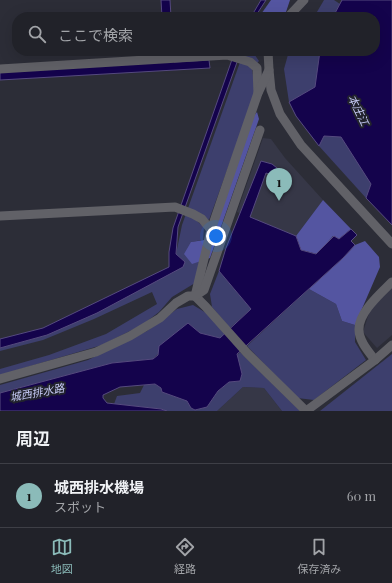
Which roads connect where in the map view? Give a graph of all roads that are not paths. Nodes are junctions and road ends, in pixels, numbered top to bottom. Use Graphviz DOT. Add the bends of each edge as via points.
graph roads {
  1 [pos="304,0"];
  2 [pos="293,12"];
  3 [pos="211,56"];
  4 [pos="231,56"];
  5 [pos="268,56"];
  6 [pos="0,68"];
  7 [pos="269,70"];
  8 [pos="258,93"];
  9 [pos="260,130"];
  10 [pos="0,216"];
  11 [pos="211,230"];
  12 [pos="392,244"];
  13 [pos="392,282"];
  14 [pos="195,296"];
  15 [pos="392,345"];
  16 [pos="375,360"];
  17 [pos="0,379"];
  18 [pos="306,411"];
  1 -- 2 [label="street"];
  3 -- 6 [label="street"];
  4 -- 8 [label="street" via="250,62 257,68"];
  5 -- 7 [label="street"];
  7 -- 8 [label="street"];
  7 -- 12 [label="street" via="271,90 280,114 301,145"];
  8 -- 11 [label="street"];
  9 -- 14 [label="street" via="204,290"];
  10 -- 11 [label="street" via="175,207 193,214"];
  11 -- 14 [label="street"];
  13 -- 16 [label="street" via="361,318 359,331 363,344"];
  14 -- 17 [label="street" via="188,296 160,318 96,352"];
  14 -- 18 [label="street" via="246,353"];
  15 -- 16 [label="street"];
  16 -- 18 [label="street"];
}
